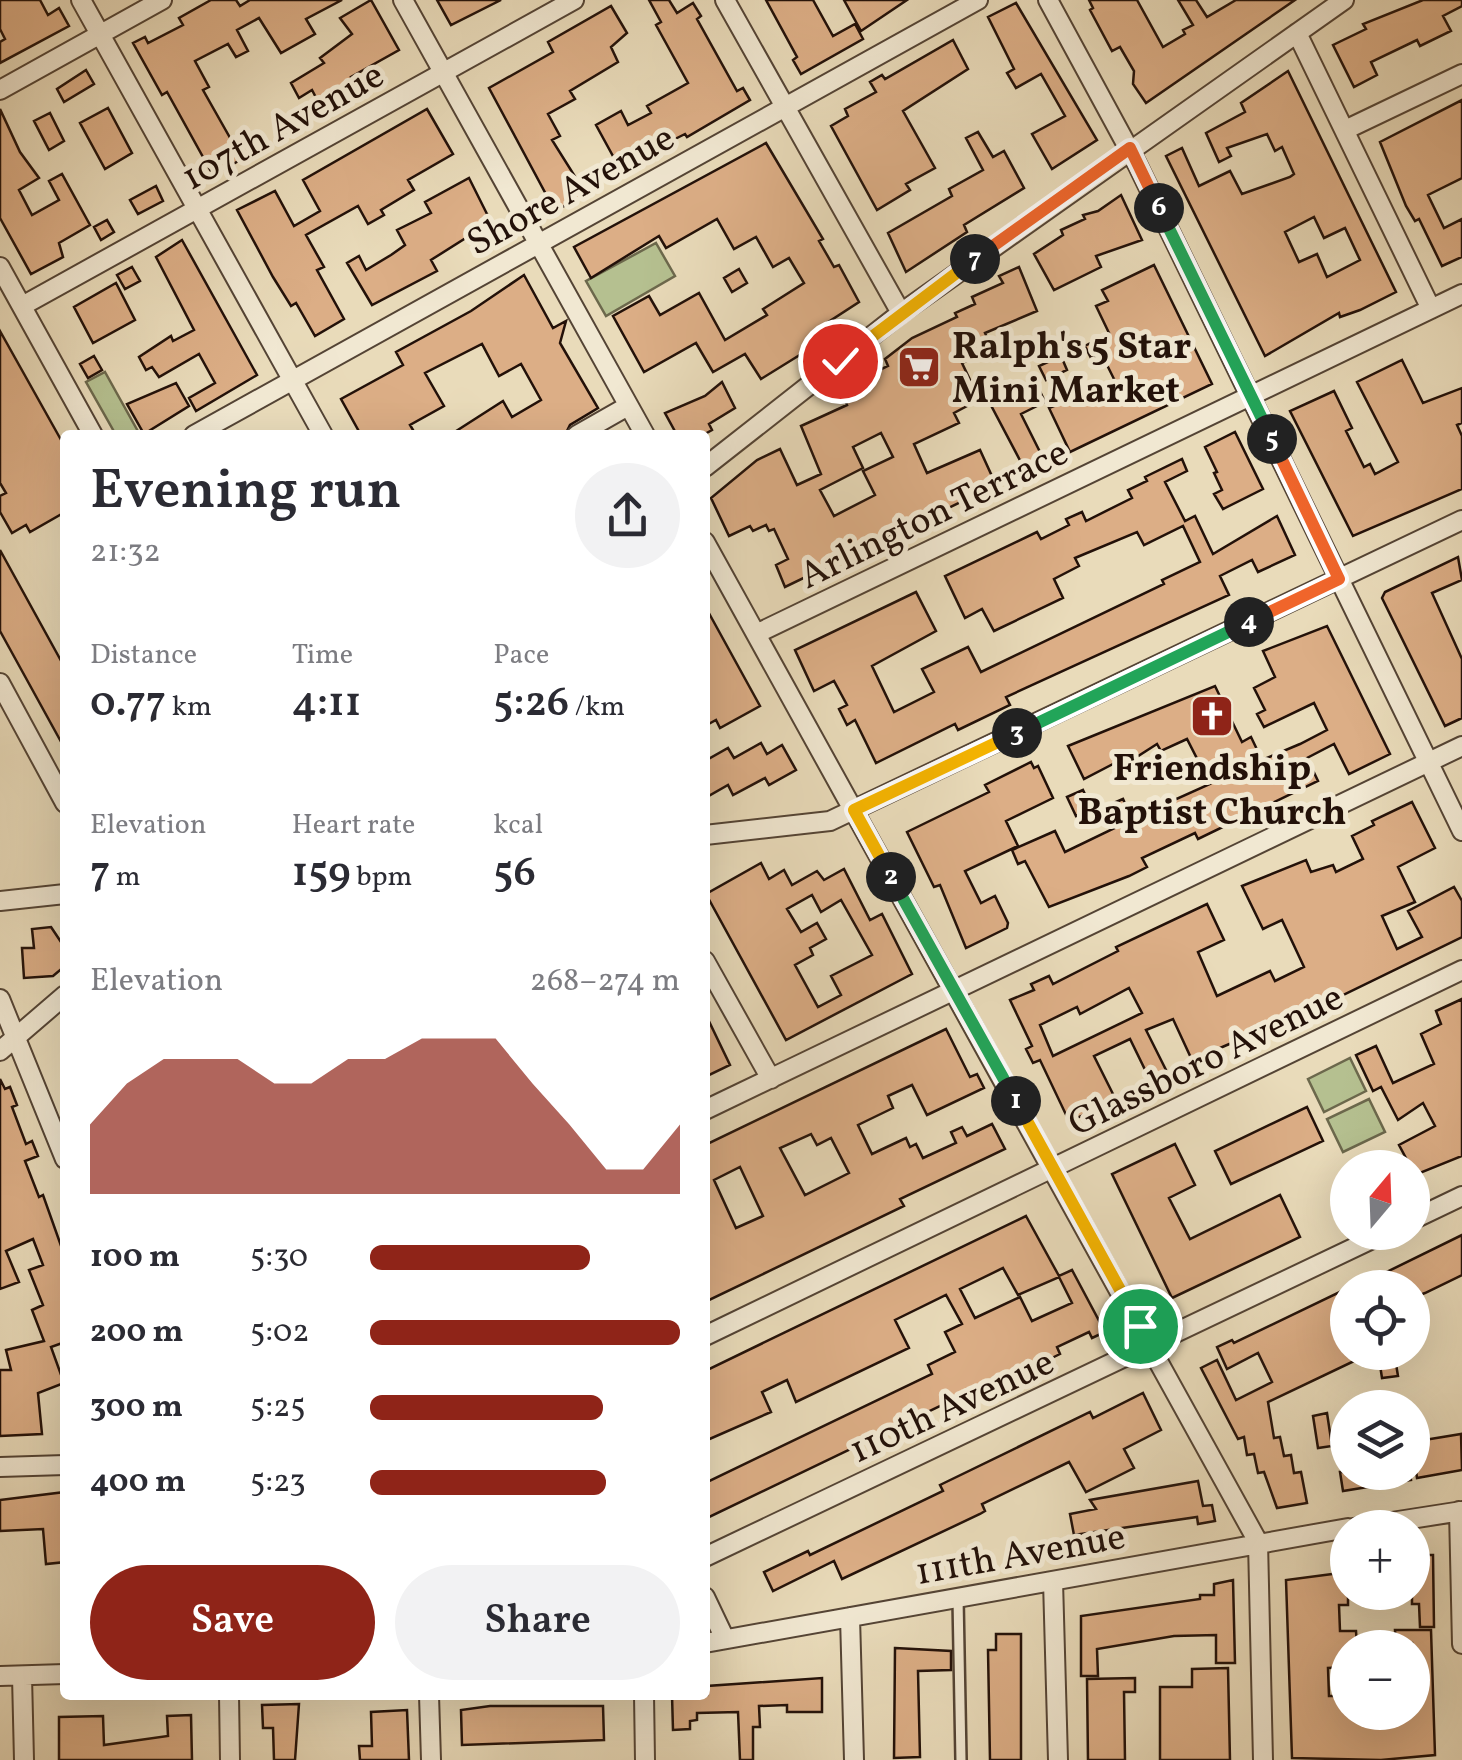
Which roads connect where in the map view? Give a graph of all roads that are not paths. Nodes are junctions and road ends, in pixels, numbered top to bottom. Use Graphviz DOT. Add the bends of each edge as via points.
graph roads {
  1 [pos="82,0"];
  2 [pos="162,0"];
  3 [pos="403,0"];
  4 [pos="574,0"];
  5 [pos="725,0"];
  6 [pos="978,0"];
  7 [pos="1048,0"];
  8 [pos="1344,0"];
  9 [pos="1297,33"];
  10 [pos="100,34"];
  11 [pos="444,72"];
  12 [pos="1462,74"];
  13 [pos="0,90"];
  14 [pos="784,107"];
  15 [pos="1345,130"];
  16 [pos="1130,148"];
  17 [pos="197,209"];
  18 [pos="538,243"];
  19 [pos="0,267"];
  20 [pos="1462,294"];
  21 [pos="22,306"];
  22 [pos="1431,309"];
  23 [pos="900,313"];
  24 [pos="292,380"];
  25 [pos="1251,396"];
  26 [pos="628,406"];
  27 [pos="90,430"];
  28 [pos="203,430"];
  29 [pos="320,430"];
  30 [pos="586,430"];
  31 [pos="642,430"];
  32 [pos="710,463"];
  33 [pos="1462,520"];
  34 [pos="710,551"];
  35 [pos="1339,579"];
  36 [pos="756,634"];
  37 [pos="2,690"];
  38 [pos="1462,746"];
  39 [pos="1428,762"];
  40 [pos="60,794"];
  41 [pos="854,810"];
  42 [pos="1462,831"];
  43 [pos="710,834"];
  44 [pos="60,895"];
  45 [pos="0,901"];
  46 [pos="710,970"];
  47 [pos="1462,970"];
  48 [pos="954,990"];
  49 [pos="60,998"];
  50 [pos="0,999"];
  51 [pos="15,1036"];
  52 [pos="0,1051"];
  53 [pos="770,1078"];
  54 [pos="710,1108"];
  55 [pos="60,1147"];
  56 [pos="1053,1168"];
  57 [pos="1462,1196"];
  58 [pos="1430,1211"];
  59 [pos="1350,1250"];
  60 [pos="710,1334"];
  61 [pos="1152,1346"];
  62 [pos="60,1464"];
  63 [pos="0,1466"];
  64 [pos="1460,1511"];
  65 [pos="1430,1516"];
  66 [pos="1330,1531"];
  67 [pos="1258,1542"];
  68 [pos="710,1555"];
  69 [pos="1053,1581"];
  70 [pos="958,1598"];
  71 [pos="710,1607"];
  72 [pos="850,1617"];
  73 [pos="726,1639"];
  74 [pos="710,1642"];
  75 [pos="1462,1644"];
  76 [pos="60,1674"];
  77 [pos="0,1676"];
  78 [pos="22,1676"];
  79 [pos="229,1700"];
  80 [pos="429,1700"];
  81 [pos="644,1700"];
  82 [pos="24,1760"];
  83 [pos="230,1760"];
  84 [pos="431,1760"];
  85 [pos="645,1760"];
  86 [pos="854,1760"];
  87 [pos="961,1760"];
  88 [pos="1058,1760"];
  89 [pos="1263,1760"];
  1 -- 10 [label="street"];
  2 -- 10 [label="street"];
  3 -- 11 [label="street"];
  4 -- 11 [label="street, 107th Avenue"];
  5 -- 14 [label="street"];
  6 -- 14 [label="street, Shore Avenue"];
  7 -- 16 [label="street"];
  8 -- 9 [label="street"];
  9 -- 15 [label="street"];
  9 -- 16 [label="street"];
  10 -- 13 [label="street"];
  10 -- 17 [label="street"];
  11 -- 17 [label="street, 107th Avenue"];
  11 -- 18 [label="street"];
  12 -- 15 [label="street"];
  14 -- 18 [label="street, Shore Avenue"];
  14 -- 23 [label="street"];
  15 -- 22 [label="street"];
  16 -- 23 [label="street"];
  16 -- 25 [label="street"];
  17 -- 21 [label="street, 107th Avenue"];
  17 -- 24 [label="street"];
  18 -- 24 [label="street, Shore Avenue"];
  18 -- 26 [label="street"];
  19 -- 21 [label="street"];
  20 -- 22 [label="street, Arlington Terrace"];
  21 -- 27 [label="street"];
  22 -- 25 [label="street, Arlington Terrace"];
  23 -- 32 [label="street"];
  24 -- 28 [label="street, Shore Avenue"];
  24 -- 29 [label="street"];
  25 -- 35 [label="street"];
  25 -- 36 [label="street, Arlington Terrace"];
  26 -- 30 [label="street"];
  26 -- 31 [label="street"];
  33 -- 35 [label="street"];
  34 -- 36 [label="street"];
  35 -- 39 [label="street"];
  35 -- 41 [label="street"];
  36 -- 41 [label="street"];
  37 -- 40 [label="street"];
  38 -- 39 [label="street"];
  39 -- 42 [label="street"];
  39 -- 48 [label="street"];
  41 -- 43 [label="street" via="830,822"];
  41 -- 48 [label="street"];
  44 -- 45 [label="street"];
  46 -- 53 [label="street"];
  47 -- 56 [label="street, Glassboro Avenue"];
  48 -- 53 [label="street"];
  48 -- 56 [label="street"];
  49 -- 51 [label="street"];
  50 -- 51 [label="street"];
  51 -- 52 [label="street"];
  51 -- 55 [label="street"];
  53 -- 54 [label="street"];
  56 -- 60 [label="street, Glassboro Avenue"];
  56 -- 61 [label="street"];
  57 -- 58 [label="street"];
  59 -- 61 [label="street, 110th Avenue"];
  61 -- 67 [label="street"];
  61 -- 68 [label="street, 110th Avenue"];
  62 -- 63 [label="street"];
  64 -- 65 [label="street, 111th Avenue"];
  64 -- 75 [label="street"];
  66 -- 67 [label="street, 111th Avenue"];
  67 -- 69 [label="street, 111th Avenue"];
  67 -- 89 [label="street"];
  69 -- 70 [label="street, 111th Avenue"];
  69 -- 88 [label="street"];
  70 -- 72 [label="street, 111th Avenue"];
  70 -- 87 [label="lane"];
  71 -- 73 [label="street"];
  72 -- 73 [label="street, 111th Avenue"];
  72 -- 86 [label="street"];
  73 -- 74 [label="street, 111th Avenue"];
  76 -- 78 [label="street"];
  77 -- 78 [label="street"];
  78 -- 82 [label="street"];
  79 -- 83 [label="street"];
  80 -- 84 [label="street"];
  81 -- 85 [label="street"];
}
